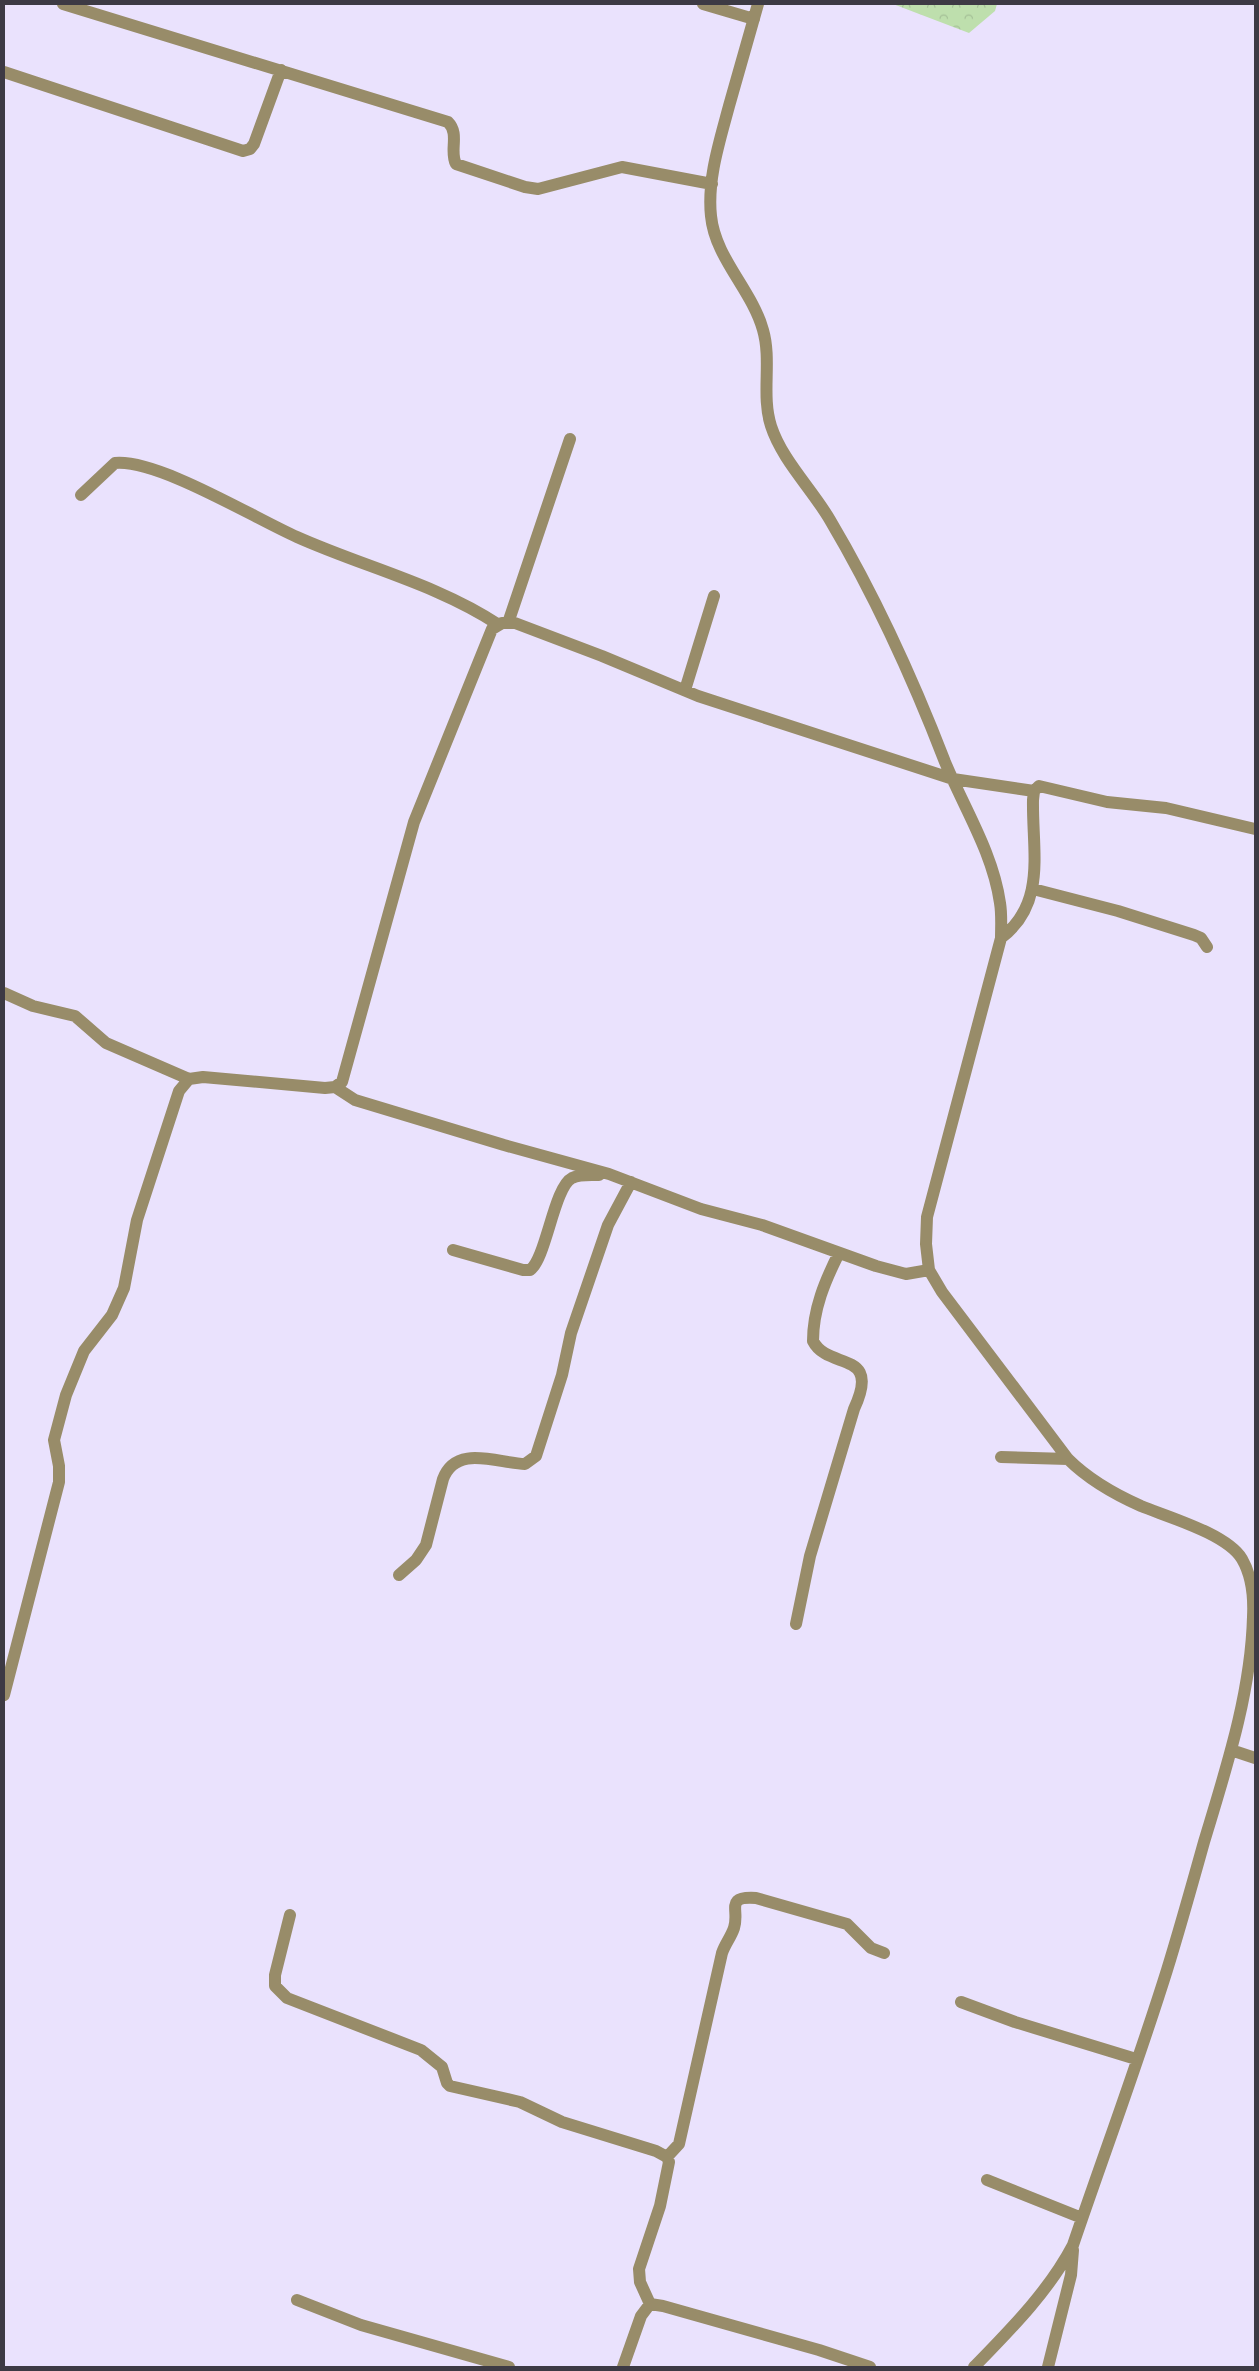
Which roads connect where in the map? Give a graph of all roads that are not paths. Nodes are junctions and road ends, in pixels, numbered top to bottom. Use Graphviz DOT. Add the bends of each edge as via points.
graph roads {
  1 [pos="63,4"];
  2 [pos="703,4"];
  3 [pos="758,4"];
  4 [pos="754,19"];
  5 [pos="281,70"];
  6 [pos="4,72"];
  7 [pos="712,184"];
  8 [pos="570,439"];
  9 [pos="80,495"];
  10 [pos="714,596"];
  11 [pos="504,624"];
  12 [pos="686,690"];
  13 [pos="952,780"];
  14 [pos="1034,791"];
  15 [pos="1255,829"];
  16 [pos="1033,889"];
  17 [pos="1000,938"];
  18 [pos="1207,947"];
  19 [pos="4,993"];
  20 [pos="189,1079"];
  21 [pos="335,1088"];
  22 [pos="609,1174"];
  23 [pos="631,1182"];
  24 [pos="453,1250"];
  25 [pos="839,1253"];
  26 [pos="930,1270"];
  27 [pos="1001,1457"];
  28 [pos="1068,1458"];
  29 [pos="399,1576"];
  30 [pos="796,1624"];
  31 [pos="4,1695"];
  32 [pos="1231,1750"];
  33 [pos="1255,1758"];
  34 [pos="290,1915"];
  35 [pos="884,1953"];
  36 [pos="961,2002"];
  37 [pos="1136,2059"];
  38 [pos="667,2158"];
  39 [pos="987,2180"];
  40 [pos="1082,2218"];
  41 [pos="1073,2245"];
  42 [pos="297,2300"];
  43 [pos="650,2304"];
  44 [pos="508,2367"];
  45 [pos="623,2367"];
  46 [pos="870,2367"];
  47 [pos="974,2367"];
  48 [pos="1048,2367"];
  1 -- 5 [label="street"];
  2 -- 4 [label="street"];
  3 -- 4 [label="street"];
  4 -- 7 [label="street" via="719,144"];
  5 -- 6 [label="street" via="254,144 244,151"];
  5 -- 7 [label="street" via="448,122 454,133 453,159 456,164 525,187 549,188 622,167"];
  7 -- 13 [label="street" via="711,217 715,234 763,330 771,427 829,519 860,576 909,676"];
  8 -- 11 [label="street"];
  9 -- 11 [label="street" via="115,463 141,465 296,537 432,590"];
  10 -- 12 [label="street"];
  11 -- 12 [label="street" via="515,623"];
  11 -- 21 [label="street" via="492,629 414,822 345,1074"];
  12 -- 13 [label="street"];
  13 -- 14 [label="street"];
  13 -- 17 [label="street" via="994,877 1000,904"];
  14 -- 15 [label="street" via="1039,786 1046,786 1102,801 1166,808"];
  14 -- 16 [label="street"];
  16 -- 17 [label="street" via="1017,925"];
  16 -- 18 [label="street" via="1194,935 1201,938"];
  17 -- 26 [label="street" via="927,1217 926,1244"];
  19 -- 20 [label="street" via="33,1006 75,1016 106,1043"];
  20 -- 21 [label="street" via="214,1077"];
  20 -- 31 [label="street" via="179,1091 140,1211 124,1288 117,1306 84,1351 60,1414 54,1440 59,1482"];
  21 -- 22 [label="street" via="355,1100"];
  22 -- 23 [label="street"];
  22 -- 24 [label="street" via="578,1176 568,1181 537,1262 530,1270"];
  23 -- 25 [label="street" via="701,1209 762,1225"];
  23 -- 29 [label="street" via="608,1225 571,1333 562,1375 536,1456 525,1464 466,1458 446,1470 422,1553"];
  25 -- 26 [label="street" via="906,1274"];
  25 -- 30 [label="street" via="818,1305 814,1341 823,1353 856,1367 862,1385 861,1394 810,1556"];
  26 -- 28 [label="street" via="967,1328"];
  27 -- 28 [label="street"];
  28 -- 32 [label="street" via="1083,1474 1114,1493 1187,1523 1237,1552 1244,1562 1251,1582 1253,1620 1246,1677"];
  32 -- 33 [label="street"];
  32 -- 37 [label="street" via="1166,1972"];
  34 -- 38 [label="street" via="275,1975 275,1986 287,1998 421,2050 442,2067 450,2086 520,2102 562,2122"];
  35 -- 38 [label="street" via="871,1948 847,1924 756,1898 738,1900 734,1905 735,1926 722,1953 679,2144"];
  36 -- 37 [label="street"];
  37 -- 40 [label="street"];
  38 -- 43 [label="street" via="660,2206 639,2269 640,2282"];
  39 -- 40 [label="street"];
  40 -- 41 [label="street"];
  41 -- 47 [label="street" via="1059,2269 1028,2308"];
  41 -- 48 [label="street" via="1071,2275"];
  42 -- 44 [label="street" via="361,2325"];
  43 -- 45 [label="street" via="641,2316"];
  43 -- 46 [label="street"];
}
